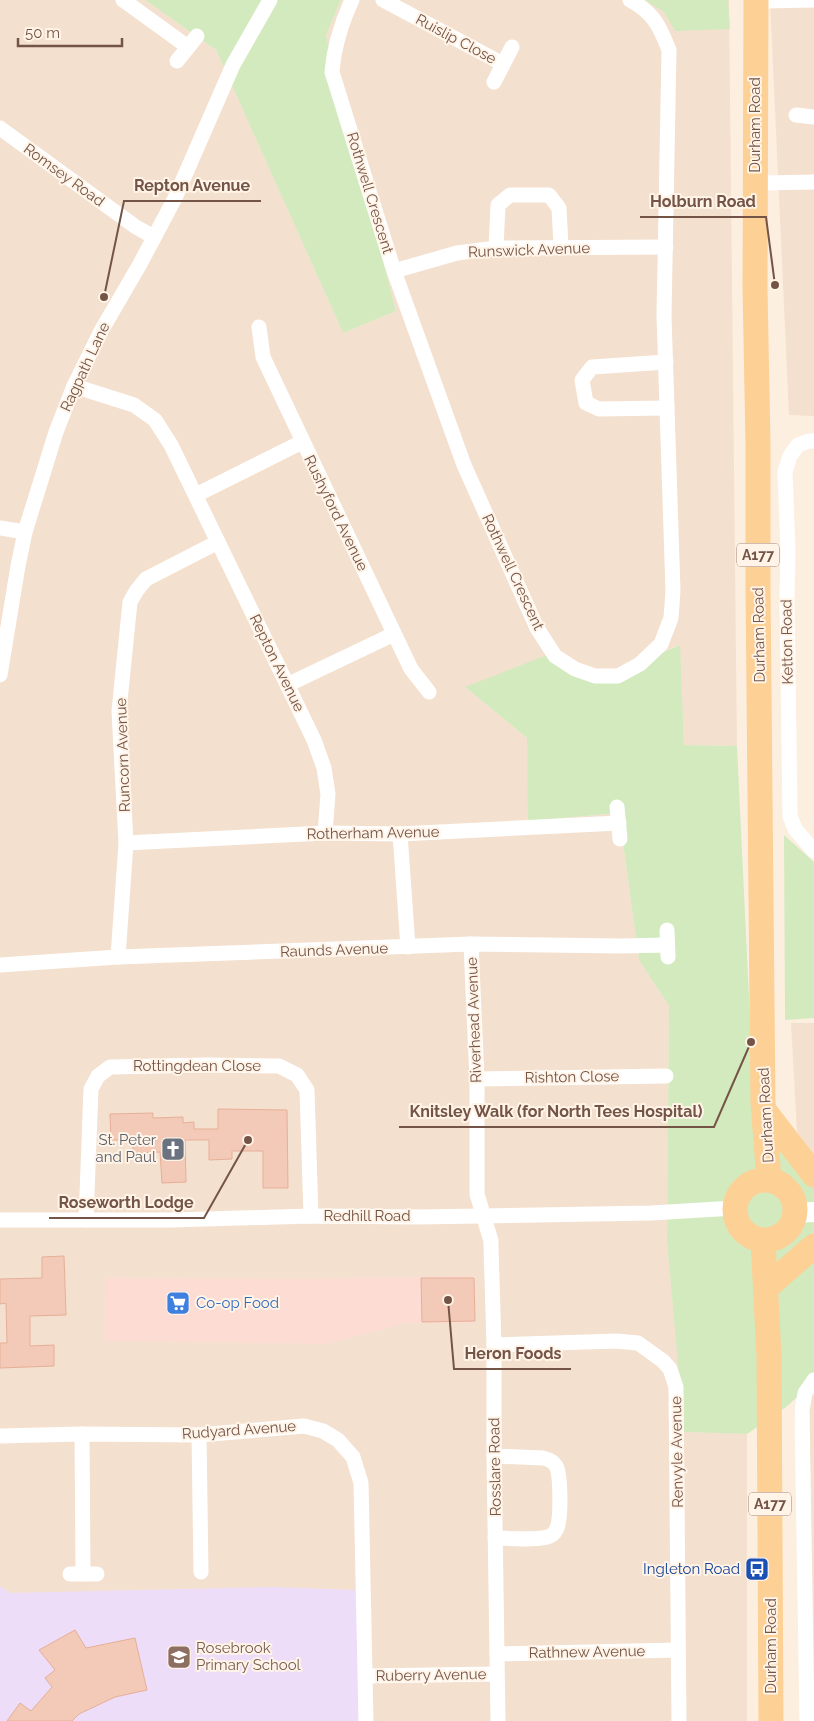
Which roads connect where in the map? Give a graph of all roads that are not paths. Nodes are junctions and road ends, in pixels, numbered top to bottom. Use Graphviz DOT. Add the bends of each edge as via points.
graph roads {
  1 [pos="123,0"];
  2 [pos="270,0"];
  3 [pos="352,0"];
  4 [pos="382,0"];
  5 [pos="630,0"];
  6 [pos="756,0"];
  7 [pos="814,0"];
  8 [pos="512,47"];
  9 [pos="177,61"];
  10 [pos="503,64"];
  11 [pos="494,82"];
  12 [pos="796,115"];
  13 [pos="814,117"];
  14 [pos="0,128"];
  15 [pos="814,182"];
  16 [pos="755,183"];
  17 [pos="154,237"];
  18 [pos="561,247"];
  19 [pos="666,247"];
  20 [pos="496,248"];
  21 [pos="394,271"];
  22 [pos="258,327"];
  23 [pos="666,362"];
  24 [pos="74,386"];
  25 [pos="667,408"];
  26 [pos="814,440"];
  27 [pos="302,442"];
  28 [pos="196,495"];
  29 [pos="0,528"];
  30 [pos="26,532"];
  31 [pos="218,542"];
  32 [pos="394,634"];
  33 [pos="0,675"];
  34 [pos="288,685"];
  35 [pos="429,692"];
  36 [pos="617,807"];
  37 [pos="619,823"];
  38 [pos="325,833"];
  39 [pos="400,834"];
  40 [pos="620,839"];
  41 [pos="126,843"];
  42 [pos="814,851"];
  43 [pos="471,944"];
  44 [pos="667,944"];
  45 [pos="408,947"];
  46 [pos="118,957"];
  47 [pos="0,966"];
  48 [pos="666,1076"];
  49 [pos="477,1079"];
  50 [pos="764,1110"];
  51 [pos="814,1175"];
  52 [pos="769,1180"];
  53 [pos="735,1208"];
  54 [pos="805,1213"];
  55 [pos="484,1214"];
  56 [pos="311,1216"];
  57 [pos="0,1220"];
  58 [pos="86,1220"];
  59 [pos="763,1241"];
  60 [pos="814,1246"];
  61 [pos="766,1288"];
  62 [pos="494,1345"];
  63 [pos="814,1380"];
  64 [pos="82,1434"];
  65 [pos="199,1434"];
  66 [pos="0,1436"];
  67 [pos="494,1456"];
  68 [pos="496,1538"];
  69 [pos="202,1572"];
  70 [pos="83,1574"];
  71 [pos="678,1650"];
  72 [pos="496,1654"];
  73 [pos="496,1674"];
  74 [pos="366,1676"];
  75 [pos="366,1721"];
  76 [pos="498,1721"];
  77 [pos="679,1721"];
  78 [pos="771,1721"];
  79 [pos="807,1721"];
  1 -- 9 [label="street" via="193,41"];
  2 -- 17 [label="street, Ragpath Lane" via="233,66 175,198"];
  3 -- 21 [label="street, Rothwell Crescent" via="333,53 332,72"];
  4 -- 10 [label="street, Ruislip Close"];
  5 -- 19 [label="street, Rothwell Crescent" via="641,6 659,25 669,50"];
  6 -- 7 [label="street"];
  6 -- 16 [label="main road, Durham Road / A177"];
  8 -- 10 [label="street, Ruislip Close"];
  10 -- 11 [label="street, Ruislip Close"];
  12 -- 13 [label="street"];
  14 -- 17 [label="street, Romsey Road"];
  15 -- 16 [label="street"];
  16 -- 50 [label="main road, Durham Road / A177"];
  17 -- 24 [label="street, Ragpath Lane"];
  18 -- 19 [label="street, Runswick Avenue"];
  18 -- 20 [label="street, Runswick Avenue"];
  18 -- 20 [label="street" via="559,208 549,195 510,195 498,205"];
  19 -- 23 [label="street, Rothwell Crescent"];
  20 -- 21 [label="street, Runswick Avenue" via="456,253"];
  21 -- 25 [label="street, Rothwell Crescent" via="464,465 537,628 555,656 575,669 595,676 618,676 640,664 660,644 671,618 673,591"];
  22 -- 27 [label="street, Rushyford Avenue" via="263,358"];
  23 -- 25 [label="street, Rothwell Crescent"];
  23 -- 25 [label="street" via="592,367 582,380 586,402 599,410"];
  24 -- 28 [label="street, Repton Avenue" via="134,405 155,420"];
  24 -- 30 [label="street, Ragpath Lane"];
  26 -- 42 [label="street, Ketton Road" via="798,445 785,472 790,816 795,829"];
  27 -- 28 [label="street"];
  27 -- 32 [label="street, Rushyford Avenue"];
  28 -- 31 [label="street, Repton Avenue"];
  29 -- 30 [label="street"];
  30 -- 33 [label="street, Ragpath Lane"];
  31 -- 34 [label="street, Repton Avenue"];
  31 -- 41 [label="street, Runcorn Avenue" via="146,579 130,602 119,711"];
  32 -- 34 [label="street"];
  32 -- 35 [label="street, Rushyford Avenue" via="411,668"];
  34 -- 38 [label="street, Repton Avenue" via="324,768 328,794"];
  36 -- 37 [label="street"];
  37 -- 39 [label="street, Rotherham Avenue"];
  37 -- 40 [label="street"];
  38 -- 39 [label="street, Rotherham Avenue"];
  38 -- 41 [label="street, Rotherham Avenue"];
  39 -- 45 [label="street"];
  41 -- 46 [label="street, Runcorn Avenue"];
  43 -- 44 [label="street, Raunds Avenue"];
  43 -- 45 [label="street, Raunds Avenue"];
  43 -- 49 [label="street, Riverhead Avenue"];
  45 -- 46 [label="street, Raunds Avenue"];
  46 -- 47 [label="street, Raunds Avenue"];
  48 -- 49 [label="street, Rishton Close"];
  49 -- 55 [label="street, Riverhead Avenue" via="477,1194"];
  50 -- 51 [label="main road"];
  50 -- 52 [label="main road, Durham Road / A177"];
  52 -- 53 [label="main road, Durham Road" via="748,1185 742,1190"];
  52 -- 54 [label="main road, Durham Road" via="784,1187"];
  53 -- 55 [label="street, Redhill Road" via="651,1213"];
  53 -- 59 [label="main road" via="737,1223 744,1233"];
  54 -- 59 [label="main road, Durham Road" via="780,1237"];
  55 -- 56 [label="street, Redhill Road"];
  55 -- 62 [label="street, Rosslare Road" via="491,1241"];
  56 -- 58 [label="street, Redhill Road"];
  56 -- 58 [label="street, Rottingdean Close" via="307,1090 297,1075 279,1066 206,1065 110,1067 98,1076 91,1089"];
  57 -- 58 [label="street, Redhill Road"];
  59 -- 61 [label="main road, Durham Road / A177"];
  60 -- 61 [label="main road"];
  61 -- 78 [label="main road, Durham Road / A177"];
  62 -- 67 [label="street, Rosslare Road"];
  62 -- 71 [label="street, Renvyle Avenue" via="616,1341 638,1344 663,1361 670,1370 676,1387"];
  63 -- 79 [label="street" via="805,1393 802,1410"];
  64 -- 65 [label="street, Rudyard Avenue"];
  64 -- 66 [label="street, Rudyard Avenue"];
  64 -- 70 [label="street"];
  65 -- 69 [label="street"];
  65 -- 74 [label="street, Rudyard Avenue" via="304,1426 323,1431 338,1440 353,1457 361,1483"];
  67 -- 68 [label="street, Rosslare Road"];
  67 -- 68 [label="street" via="550,1460 559,1475 559,1521 552,1536"];
  68 -- 72 [label="street, Rosslare Road"];
  71 -- 72 [label="street, Rathnew Avenue"];
  71 -- 77 [label="street, Renvyle Avenue"];
  72 -- 73 [label="street, Rosslare Road"];
  73 -- 74 [label="street, Ruberry Avenue"];
  73 -- 76 [label="street, Rosslare Road"];
  74 -- 75 [label="street, Rudyard Avenue"];
}
